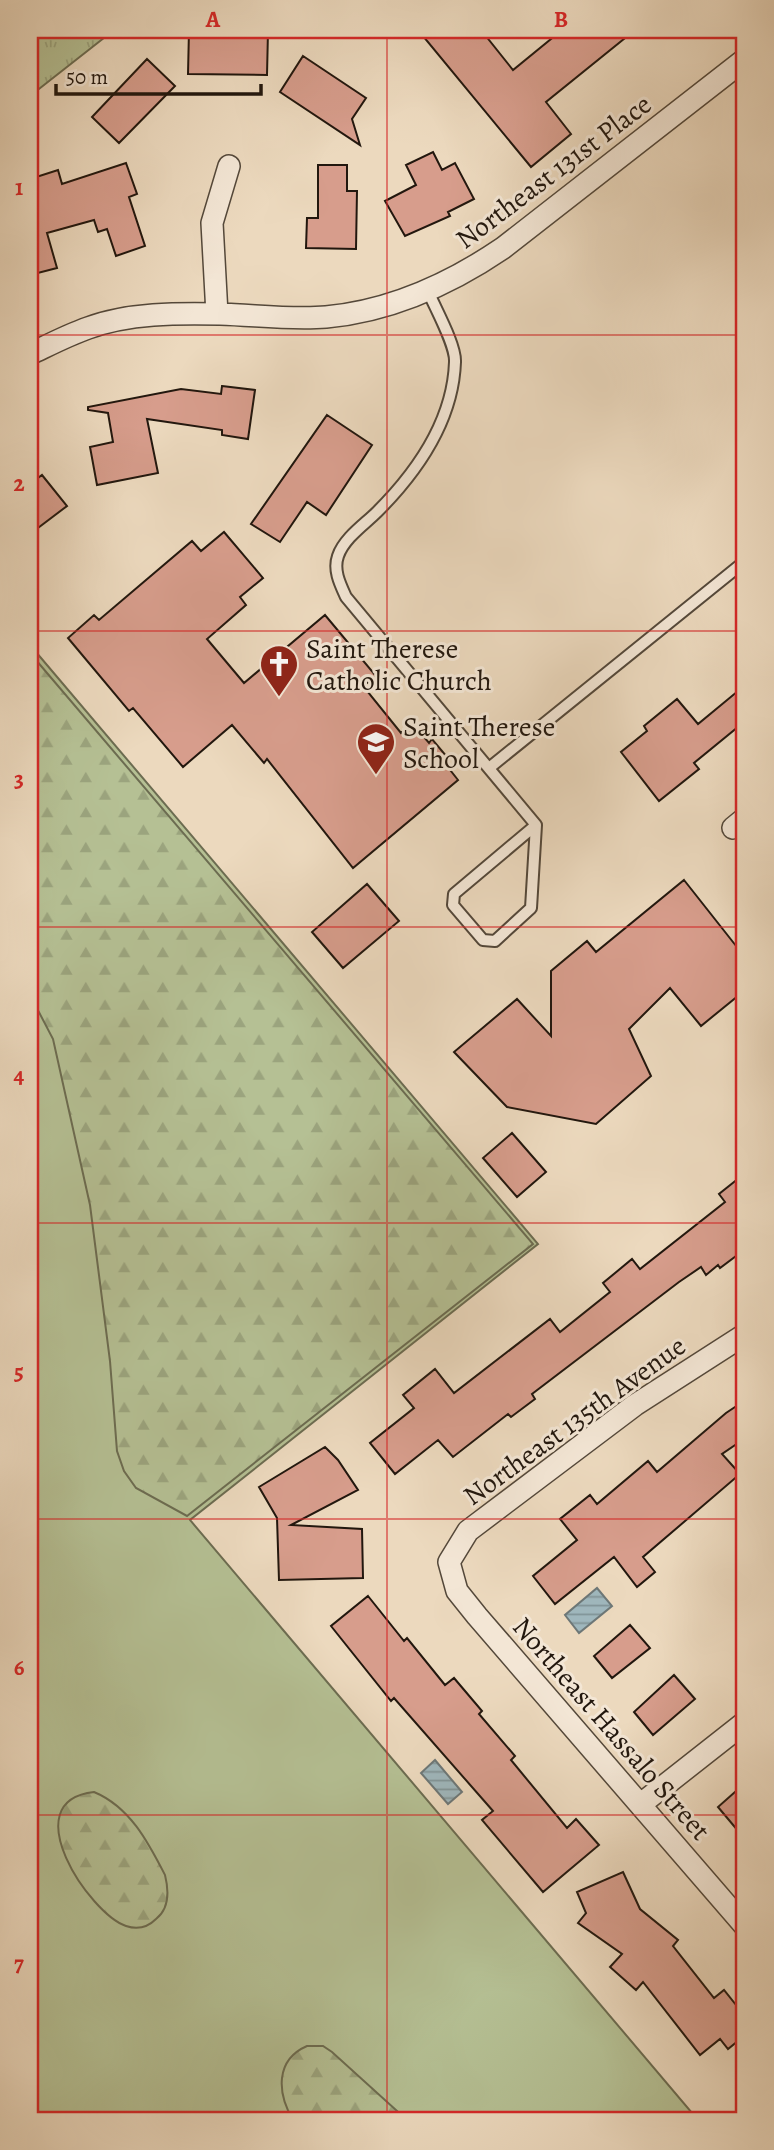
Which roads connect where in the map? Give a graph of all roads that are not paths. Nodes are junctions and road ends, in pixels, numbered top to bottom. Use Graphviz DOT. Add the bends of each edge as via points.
graph roads {
  1 [pos="744,60"];
  2 [pos="229,166"];
  3 [pos="428,291"];
  4 [pos="217,314"];
  5 [pos="30,354"];
  6 [pos="744,562"];
  7 [pos="489,768"];
  8 [pos="536,825"];
  9 [pos="744,1335"];
  10 [pos="449,1562"];
  11 [pos="744,1723"];
  12 [pos="641,1804"];
  13 [pos="744,1924"];
  1 -- 3 [label="street, Northeast 131st Place" via="503,248"];
  2 -- 4 [label="street" via="212,223"];
  3 -- 4 [label="street, Northeast 131st Place" via="380,307 327,317"];
  3 -- 7 [label="lane" via="456,358 440,425 413,472 342,549 337,557 337,578 346,597"];
  4 -- 5 [label="street, Northeast 131st Place" via="144,316 90,327"];
  6 -- 7 [label="lane"];
  7 -- 8 [label="lane"];
  8 -- 8 [label="lane" via="531,908 495,941 483,940 453,905 454,894"];
  9 -- 10 [label="street, Northeast 135th Avenue" via="635,1405 468,1531"];
  10 -- 12 [label="street, Northeast Hassalo Street" via="457,1591"];
  11 -- 12 [label="street"];
  12 -- 13 [label="street, Northeast Hassalo Street"];
}
